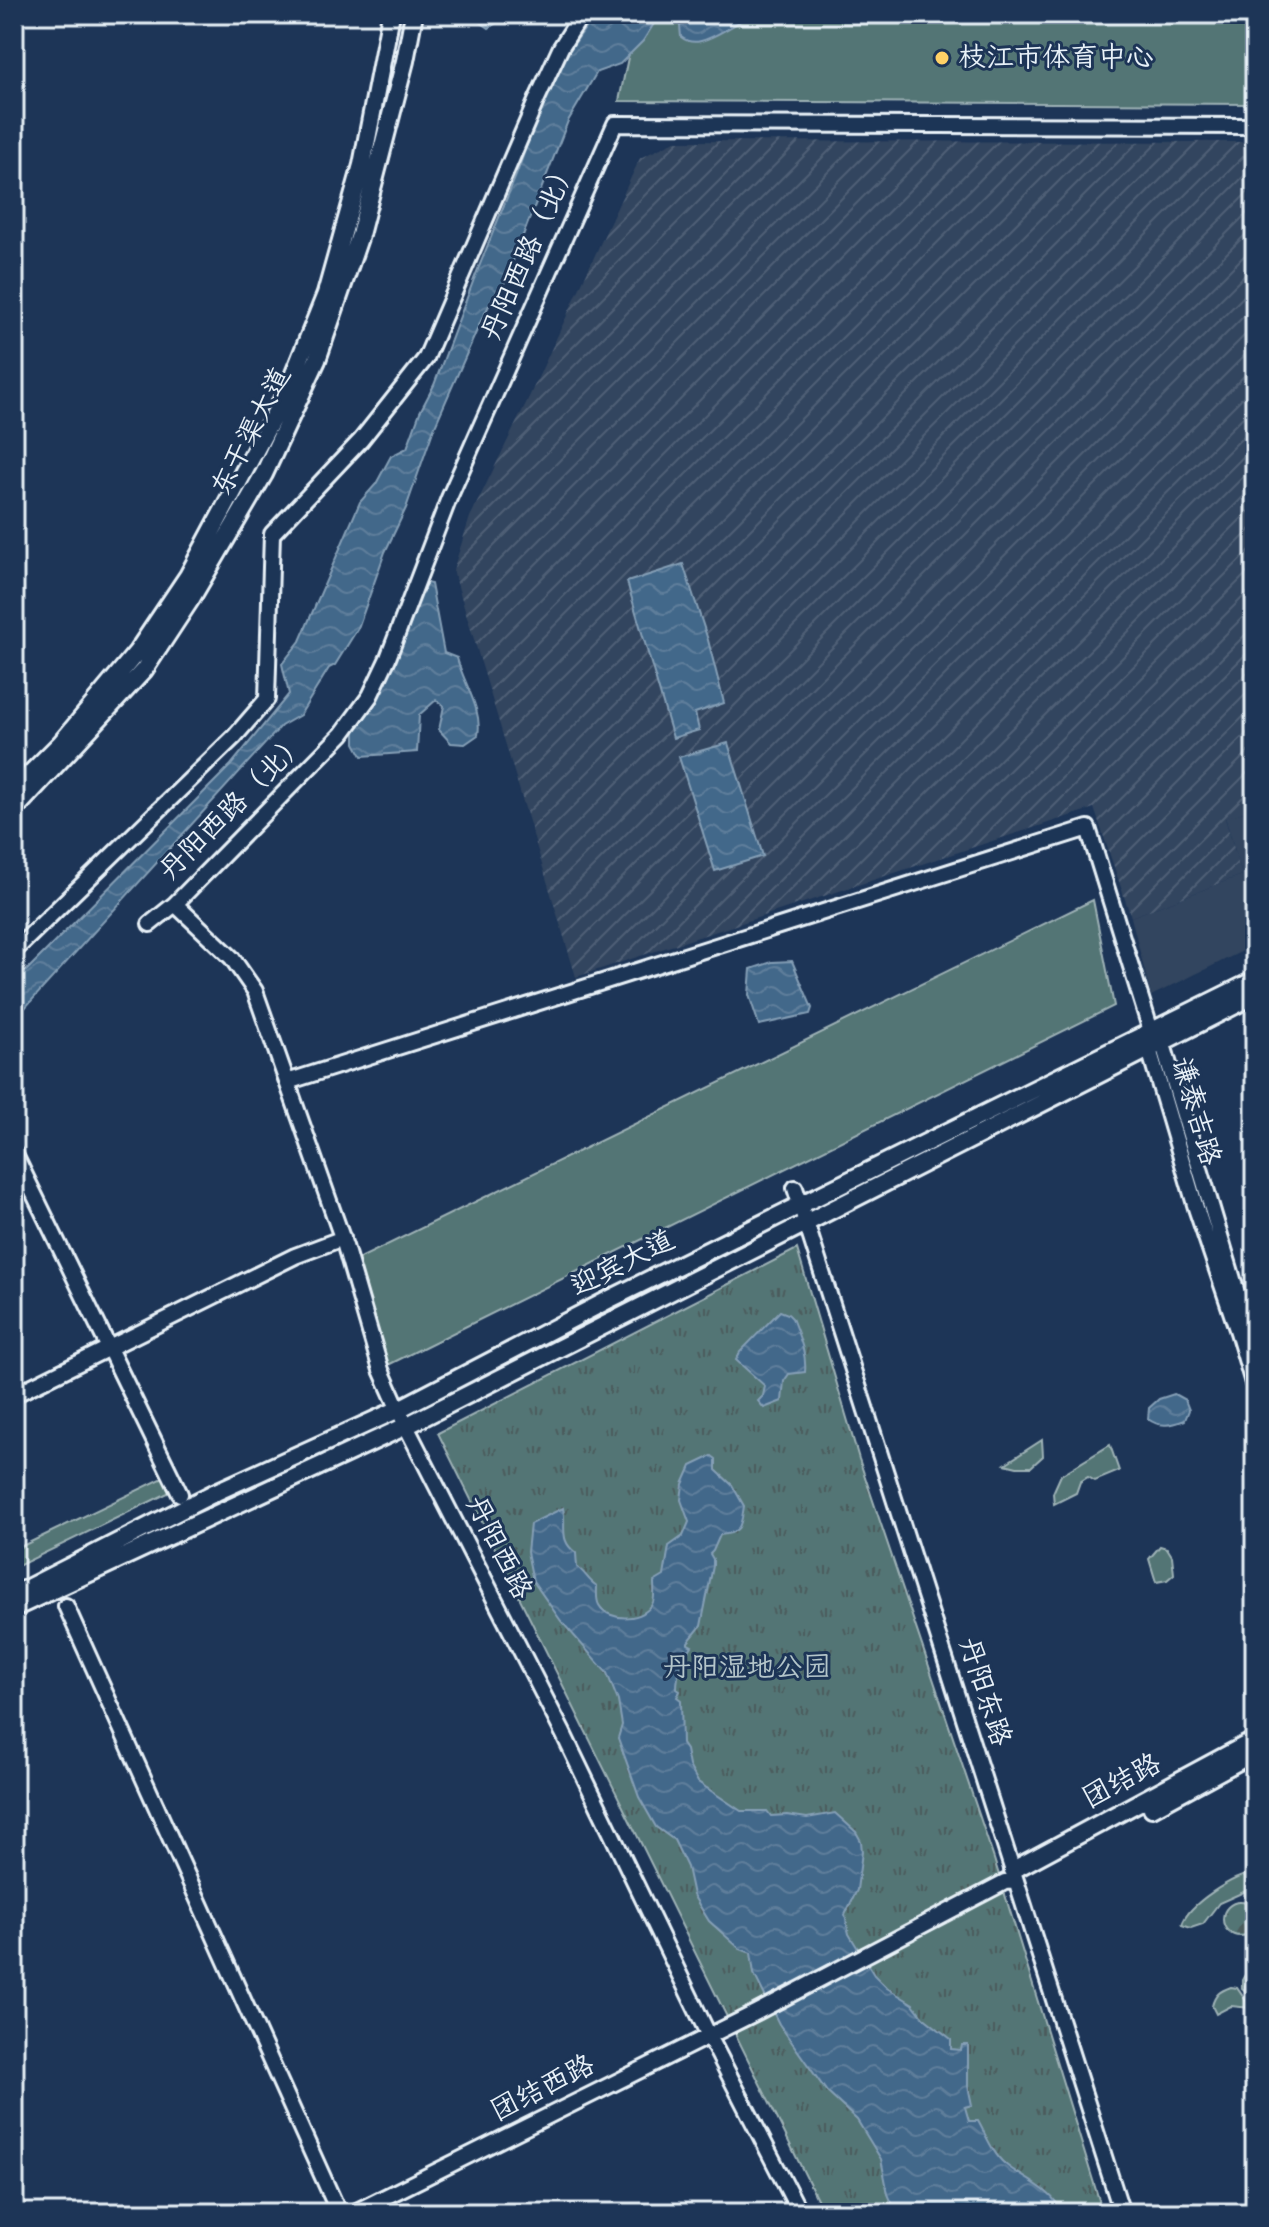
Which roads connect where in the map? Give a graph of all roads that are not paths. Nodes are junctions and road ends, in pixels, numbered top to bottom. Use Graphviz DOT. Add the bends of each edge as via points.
graph roads {
  1 [pos="391,14"];
  2 [pos="414,14"];
  3 [pos="582,14"];
  4 [pos="1255,126"];
  5 [pos="14,790"];
  6 [pos="14,810"];
  7 [pos="175,904"];
  8 [pos="150,924"];
  9 [pos="14,951"];
  10 [pos="1255,980"];
  11 [pos="1255,995"];
  12 [pos="1154,1040"];
  13 [pos="287,1082"];
  14 [pos="14,1153"];
  15 [pos="795,1188"];
  16 [pos="803,1214"];
  17 [pos="343,1238"];
  18 [pos="110,1349"];
  19 [pos="1255,1353"];
  20 [pos="1255,1390"];
  21 [pos="14,1395"];
  22 [pos="399,1409"];
  23 [pos="406,1426"];
  24 [pos="180,1494"];
  25 [pos="14,1595"];
  26 [pos="66,1606"];
  27 [pos="14,1608"];
  28 [pos="1255,1740"];
  29 [pos="1255,1752"];
  30 [pos="1012,1878"];
  31 [pos="709,2036"];
  32 [pos="339,2213"];
  33 [pos="353,2213"];
  34 [pos="800,2213"];
  35 [pos="1122,2213"];
  1 -- 5 [label="main road, 东干渠大道" via="358,180 326,294 287,391 188,576 137,652"];
  2 -- 6 [label="main road, 东干渠大道" via="360,235 317,360 264,474 144,670"];
  3 -- 9 [label="street" via="537,99 426,358 361,440 272,534 267,699"];
  4 -- 7 [label="street, 丹阳西路（北）" via="615,124 449,498 370,696 342,734"];
  7 -- 8 [label="street, 丹阳西路（北）"];
  7 -- 13 [label="street, 丹阳西路" via="232,958 255,991"];
  10 -- 12 [label="main road, 迎宾大道"];
  11 -- 12 [label="main road, 迎宾大道"];
  12 -- 13 [label="street" via="1088,828"];
  12 -- 16 [label="main road, 迎宾大道"];
  12 -- 19 [label="street, 谦泰吉路"];
  12 -- 20 [label="street, 谦泰吉路" via="1196,1208"];
  13 -- 17 [label="street, 丹阳西路"];
  14 -- 18 [label="street"];
  15 -- 16 [label="street, 丹阳东路"];
  16 -- 22 [label="main road, 迎宾大道" via="610,1299"];
  16 -- 23 [label="main road, 迎宾大道"];
  16 -- 30 [label="street, 丹阳东路"];
  17 -- 18 [label="street" via="295,1256"];
  17 -- 22 [label="street, 丹阳西路" via="381,1370"];
  18 -- 21 [label="street"];
  18 -- 24 [label="street"];
  22 -- 23 [label="street, 丹阳西路"];
  22 -- 25 [label="main road, 迎宾大道" via="216,1492"];
  23 -- 27 [label="main road, 迎宾大道"];
  23 -- 31 [label="street, 丹阳西路" via="563,1733"];
  26 -- 32 [label="street"];
  28 -- 30 [label="main road, 团结路"];
  29 -- 30 [label="main road, 团结路"];
  30 -- 31 [label="street, 团结西路"];
  30 -- 35 [label="street, 丹阳东路"];
  31 -- 33 [label="street, 团结西路"];
  31 -- 34 [label="street, 丹阳西路"];
}
